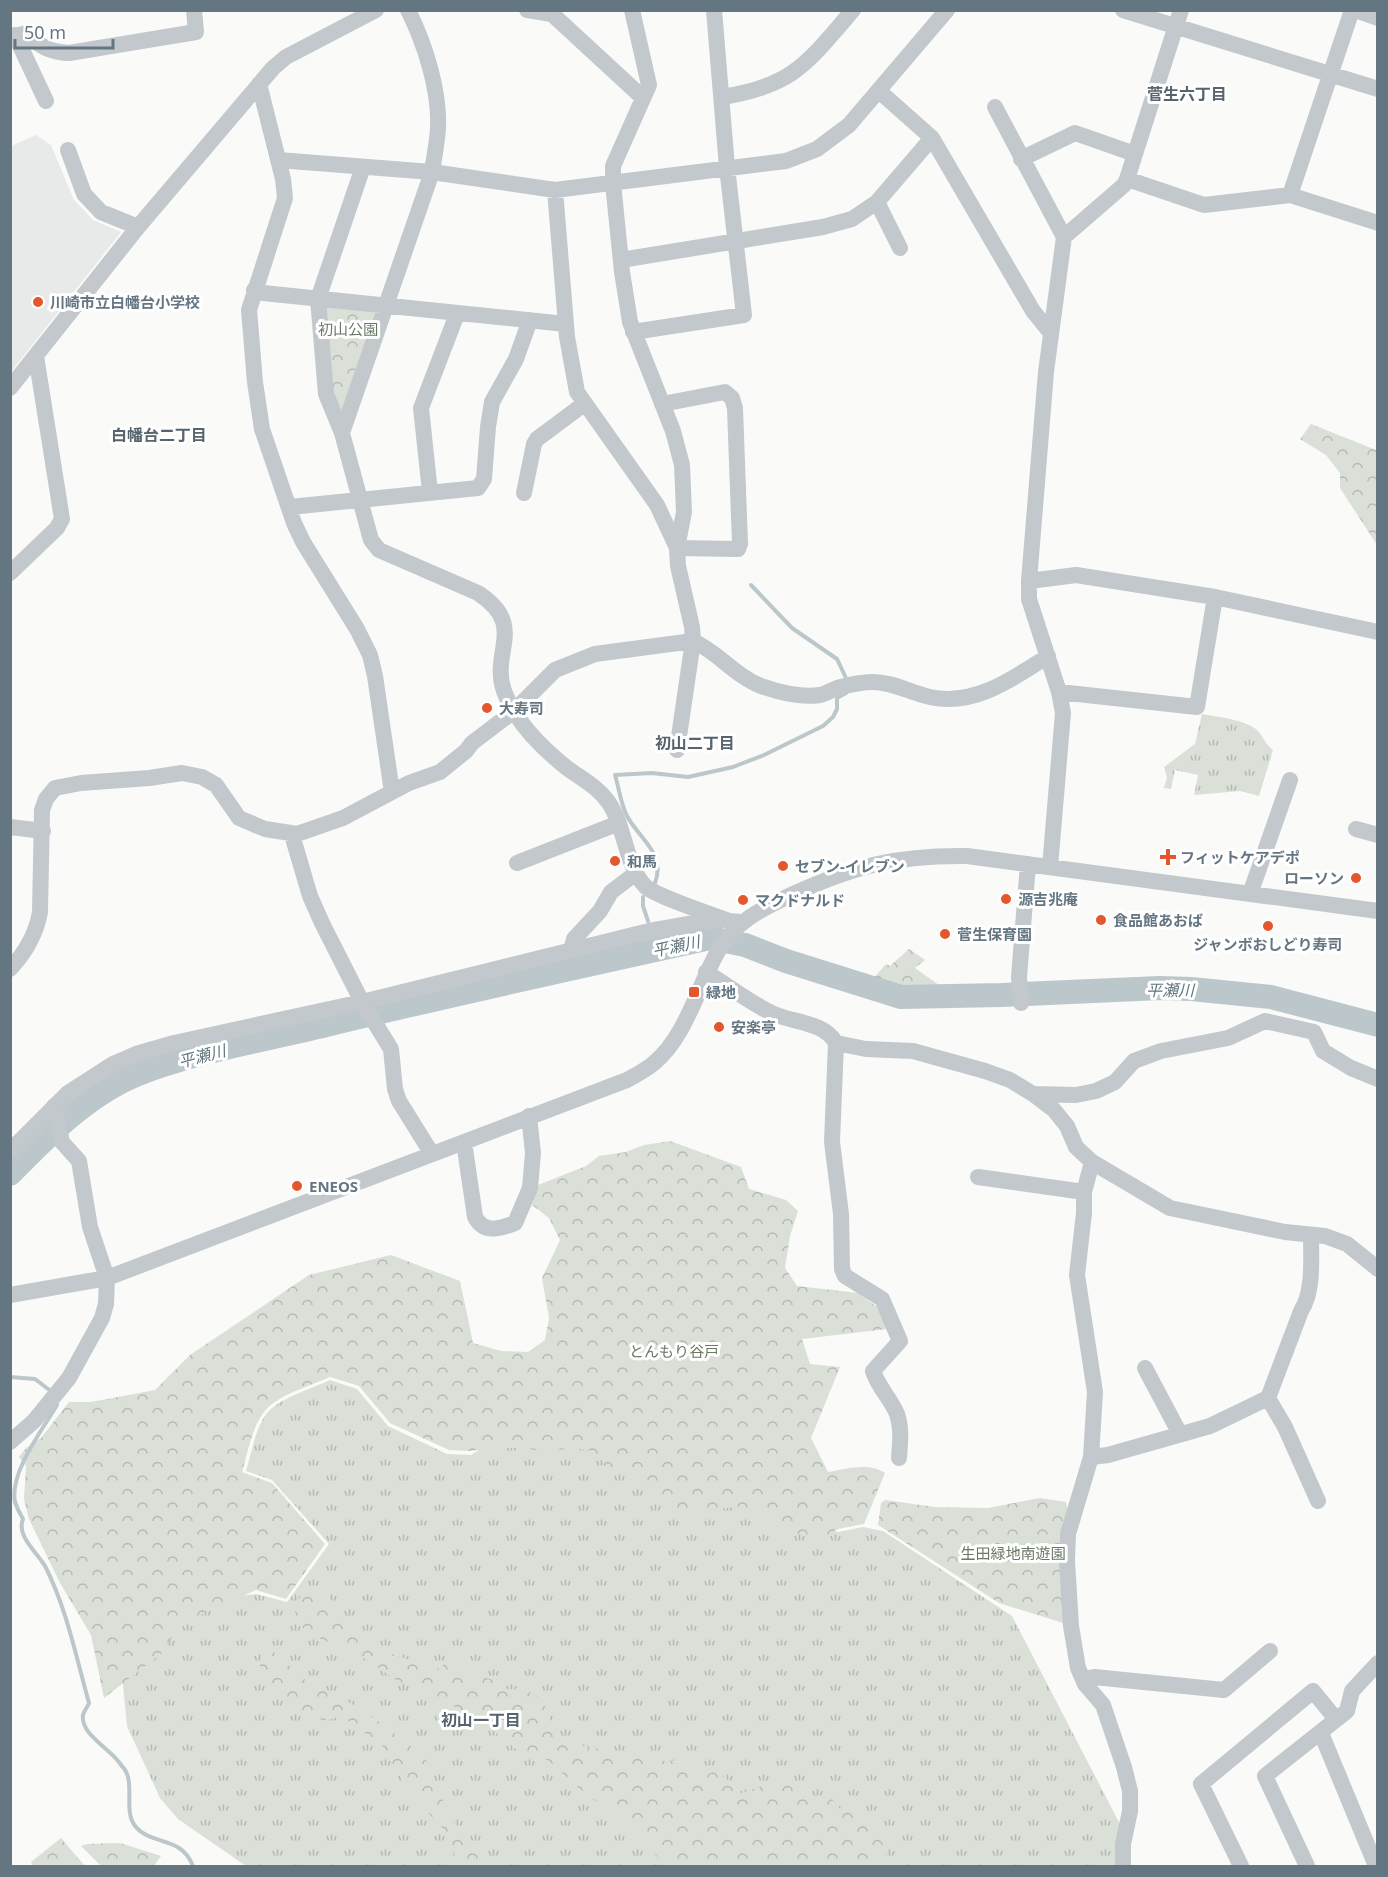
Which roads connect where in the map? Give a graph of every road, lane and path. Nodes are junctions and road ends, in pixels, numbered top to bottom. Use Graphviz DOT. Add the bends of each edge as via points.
graph roads {
  1 [pos="194,10"];
  2 [pos="376,10"];
  3 [pos="408,10"];
  4 [pos="527,10"];
  5 [pos="632,10"];
  6 [pos="643,10"];
  7 [pos="714,10"];
  8 [pos="854,10"];
  9 [pos="947,10"];
  10 [pos="1123,10"];
  11 [pos="1354,10"];
  12 [pos="552,12"];
  13 [pos="1377,18"];
  14 [pos="1179,19"];
  15 [pos="13,36"];
  16 [pos="638,36"];
  17 [pos="1330,76"];
  18 [pos="259,84"];
  19 [pos="1377,89"];
  20 [pos="879,91"];
  21 [pos="642,97"];
  22 [pos="722,97"];
  23 [pos="46,101"];
  24 [pos="995,107"];
  25 [pos="932,138"];
  26 [pos="68,150"];
  27 [pos="1135,154"];
  28 [pos="1021,159"];
  29 [pos="278,160"];
  30 [pos="363,166"];
  31 [pos="727,167"];
  32 [pos="432,172"];
  33 [pos="1127,179"];
  34 [pos="613,183"];
  35 [pos="555,190"];
  36 [pos="1290,195"];
  37 [pos="877,202"];
  38 [pos="1377,223"];
  39 [pos="138,227"];
  40 [pos="1064,237"];
  41 [pos="735,242"];
  42 [pos="900,248"];
  43 [pos="621,260"];
  44 [pos="254,290"];
  45 [pos="318,299"];
  46 [pos="387,305"];
  47 [pos="457,314"];
  48 [pos="531,320"];
  49 [pos="566,324"];
  50 [pos="1050,332"];
  51 [pos="633,333"];
  52 [pos="36,356"];
  53 [pos="10,388"];
  54 [pos="584,404"];
  55 [pos="662,404"];
  56 [pos="342,433"];
  57 [pos="430,492"];
  58 [pos="524,493"];
  59 [pos="359,499"];
  60 [pos="290,507"];
  61 [pos="678,548"];
  62 [pos="10,573"];
  63 [pos="1029,581"];
  64 [pos="1215,597"];
  65 [pos="1377,632"];
  66 [pos="693,641"];
  67 [pos="1048,656"];
  68 [pos="1059,692"];
  69 [pos="514,711"];
  70 [pos="677,750"];
  71 [pos="1290,780"];
  72 [pos="392,792"];
  73 [pos="619,823"];
  74 [pos="10,827"];
  75 [pos="1356,829"];
  76 [pos="43,831"];
  77 [pos="292,835"];
  78 [pos="1377,835"];
  79 [pos="517,863"];
  80 [pos="1028,864"];
  81 [pos="1050,867"];
  82 [pos="636,873"];
  83 [pos="1250,894"];
  84 [pos="1377,911"];
  85 [pos="734,925"];
  86 [pos="571,950"];
  87 [pos="10,969"];
  88 [pos="706,972"];
  89 [pos="1021,1001"];
  90 [pos="364,1004"];
  91 [pos="836,1043"];
  92 [pos="1377,1079"];
  93 [pos="1033,1094"];
  94 [pos="54,1107"];
  95 [pos="530,1116"];
  96 [pos="464,1142"];
  97 [pos="10,1151"];
  98 [pos="432,1154"];
  99 [pos="1092,1162"];
  100 [pos="978,1177"];
  101 [pos="1084,1192"];
  102 [pos="1311,1235"];
  103 [pos="1377,1269"];
  104 [pos="107,1278"];
  105 [pos="10,1295"];
  106 [pos="1145,1368"];
  107 [pos="1268,1398"];
  108 [pos="1179,1434"];
  109 [pos="10,1442"];
  110 [pos="1091,1457"];
  111 [pos="899,1458"];
  112 [pos="1318,1500"];
  113 [pos="1270,1651"];
  114 [pos="1377,1663"];
  115 [pos="1083,1679"];
  116 [pos="1335,1718"];
  117 [pos="1321,1733"];
  118 [pos="1123,1866"];
  119 [pos="1241,1866"];
  120 [pos="1307,1866"];
  121 [pos="1377,1866"];
  1 -- 15 [label="street" via="196,32 69,52 46,49 27,33"];
  2 -- 18 [label="street" via="285,57"];
  3 -- 32 [label="street" via="427,57 437,110"];
  4 -- 12 [label="street"];
  5 -- 16 [label="street"];
  6 -- 16 [label="street" via="645,22"];
  7 -- 22 [label="street"];
  8 -- 22 [label="street" via="793,74 771,86"];
  9 -- 20 [label="street"];
  10 -- 14 [label="street"];
  11 -- 13 [label="street"];
  11 -- 17 [label="street"];
  12 -- 21 [label="street"];
  14 -- 17 [label="street"];
  14 -- 27 [label="street"];
  15 -- 23 [label="street"];
  16 -- 21 [label="street" via="649,85"];
  17 -- 19 [label="street"];
  17 -- 36 [label="street"];
  18 -- 29 [label="street"];
  18 -- 39 [label="street"];
  20 -- 25 [label="street"];
  20 -- 31 [label="street" via="849,125 818,149 786,161"];
  21 -- 34 [label="street" via="614,166"];
  22 -- 31 [label="street"];
  24 -- 28 [label="street"];
  25 -- 37 [label="street"];
  25 -- 50 [label="street" via="1033,311"];
  26 -- 39 [label="street" via="84,194 101,212"];
  27 -- 28 [label="street" via="1075,133"];
  27 -- 33 [label="street"];
  28 -- 40 [label="street"];
  29 -- 30 [label="street"];
  29 -- 44 [label="street" via="285,198"];
  30 -- 32 [label="street"];
  30 -- 45 [label="street"];
  31 -- 34 [label="street"];
  31 -- 41 [label="street"];
  32 -- 35 [label="street"];
  32 -- 46 [label="street"];
  33 -- 36 [label="street" via="1204,205"];
  33 -- 40 [label="street"];
  34 -- 35 [label="street"];
  34 -- 43 [label="street"];
  35 -- 49 [label="street"];
  36 -- 38 [label="street"];
  37 -- 41 [label="street" via="842,222"];
  37 -- 42 [label="street"];
  39 -- 52 [label="street"];
  40 -- 50 [label="street"];
  41 -- 43 [label="street"];
  41 -- 51 [label="street" via="744,315"];
  43 -- 51 [label="street"];
  44 -- 45 [label="street"];
  44 -- 60 [label="street" via="249,310 260,421"];
  45 -- 46 [label="street"];
  45 -- 56 [label="street" via="326,394"];
  46 -- 47 [label="street"];
  46 -- 56 [label="street"];
  47 -- 48 [label="street"];
  47 -- 57 [label="street" via="421,408"];
  48 -- 49 [label="street"];
  48 -- 57 [label="street" via="516,359 492,402 484,479 478,488"];
  49 -- 54 [label="street" via="577,392"];
  50 -- 63 [label="street"];
  51 -- 55 [label="street"];
  52 -- 53 [label="street"];
  52 -- 62 [label="street" via="62,519"];
  54 -- 58 [label="street" via="537,439"];
  54 -- 61 [label="street" via="657,505"];
  55 -- 61 [label="street" via="682,465 684,512"];
  55 -- 61 [label="street" via="724,392 732,398 735,408 738,549"];
  56 -- 59 [label="street"];
  57 -- 59 [label="street"];
  59 -- 60 [label="street"];
  59 -- 69 [label="street" via="370,540 379,550 478,593 502,617 506,640 501,668 503,690"];
  60 -- 72 [label="street" via="303,543 370,655"];
  61 -- 66 [label="street" via="678,567"];
  63 -- 64 [label="street" via="1076,575"];
  63 -- 67 [label="street" via="1029,599"];
  64 -- 65 [label="street"];
  64 -- 68 [label="street" via="1197,707"];
  66 -- 67 [label="street" via="746,679 763,687 805,695 873,682 936,698 958,698 1005,684"];
  66 -- 69 [label="street" via="596,654 573,661 555,670"];
  66 -- 70 [label="street"];
  67 -- 68 [label="street"];
  68 -- 81 [label="street" via="1063,713"];
  69 -- 72 [label="street" via="441,772"];
  69 -- 73 [label="street" via="549,752 594,786 608,801"];
  71 -- 83 [label="street"];
  72 -- 77 [label="street" via="343,818"];
  73 -- 79 [label="street"];
  73 -- 82 [label="street"];
  74 -- 76 [label="street"];
  75 -- 78 [label="street"];
  76 -- 77 [label="street" via="42,810 55,788 182,773 216,785 239,818"];
  76 -- 87 [label="street" via="38,928"];
  77 -- 90 [label="street" via="314,905"];
  80 -- 81 [label="street"];
  80 -- 85 [label="street" via="967,856 886,861 821,881"];
  80 -- 89 [label="street"];
  81 -- 83 [label="street"];
  82 -- 85 [label="street" via="646,887"];
  82 -- 86 [label="street" via="611,892 600,911 574,939"];
  83 -- 84 [label="street"];
  85 -- 86 [label="street" via="700,922"];
  85 -- 88 [label="street"];
  86 -- 90 [label="street"];
  88 -- 91 [label="street" via="773,1014 822,1029"];
  88 -- 95 [label="street" via="678,1033 655,1062 627,1080"];
  90 -- 94 [label="street" via="136,1054 91,1077"];
  90 -- 98 [label="street" via="391,1049 399,1101"];
  91 -- 93 [label="street" via="914,1051 1010,1080"];
  91 -- 111 [label="street" via="831,1142 841,1214 842,1269 845,1276 882,1299 900,1341 873,1371 897,1413 901,1431"];
  92 -- 93 [label="street" via="1323,1051 1314,1032 1265,1021 1228,1038 1161,1051 1134,1061 1115,1082 1096,1091 1076,1095"];
  93 -- 99 [label="street" via="1054,1110 1076,1147"];
  94 -- 97 [label="street"];
  94 -- 104 [label="street" via="62,1141 80,1161 90,1227"];
  95 -- 96 [label="street"];
  95 -- 96 [label="street" via="530,1188 515,1223 498,1229 479,1224"];
  96 -- 98 [label="street"];
  98 -- 104 [label="street"];
  99 -- 101 [label="street"];
  99 -- 102 [label="street" via="1170,1208"];
  100 -- 101 [label="street"];
  101 -- 110 [label="street" via="1077,1275 1095,1392"];
  102 -- 103 [label="street" via="1347,1244"];
  102 -- 107 [label="street" via="1307,1302"];
  104 -- 105 [label="street"];
  104 -- 109 [label="street" via="102,1318 69,1378"];
  106 -- 108 [label="street" via="1167,1395"];
  107 -- 108 [label="street" via="1210,1426"];
  107 -- 112 [label="street"];
  108 -- 110 [label="street"];
  110 -- 115 [label="street" via="1068,1533 1074,1652"];
  113 -- 115 [label="street" via="1224,1690"];
  114 -- 116 [label="street" via="1352,1691 1347,1711"];
  115 -- 118 [label="street" via="1103,1705 1130,1791"];
  116 -- 117 [label="street"];
  116 -- 119 [label="street" via="1313,1691 1201,1784"];
  117 -- 120 [label="street" via="1265,1776"];
  117 -- 121 [label="street"];
}
